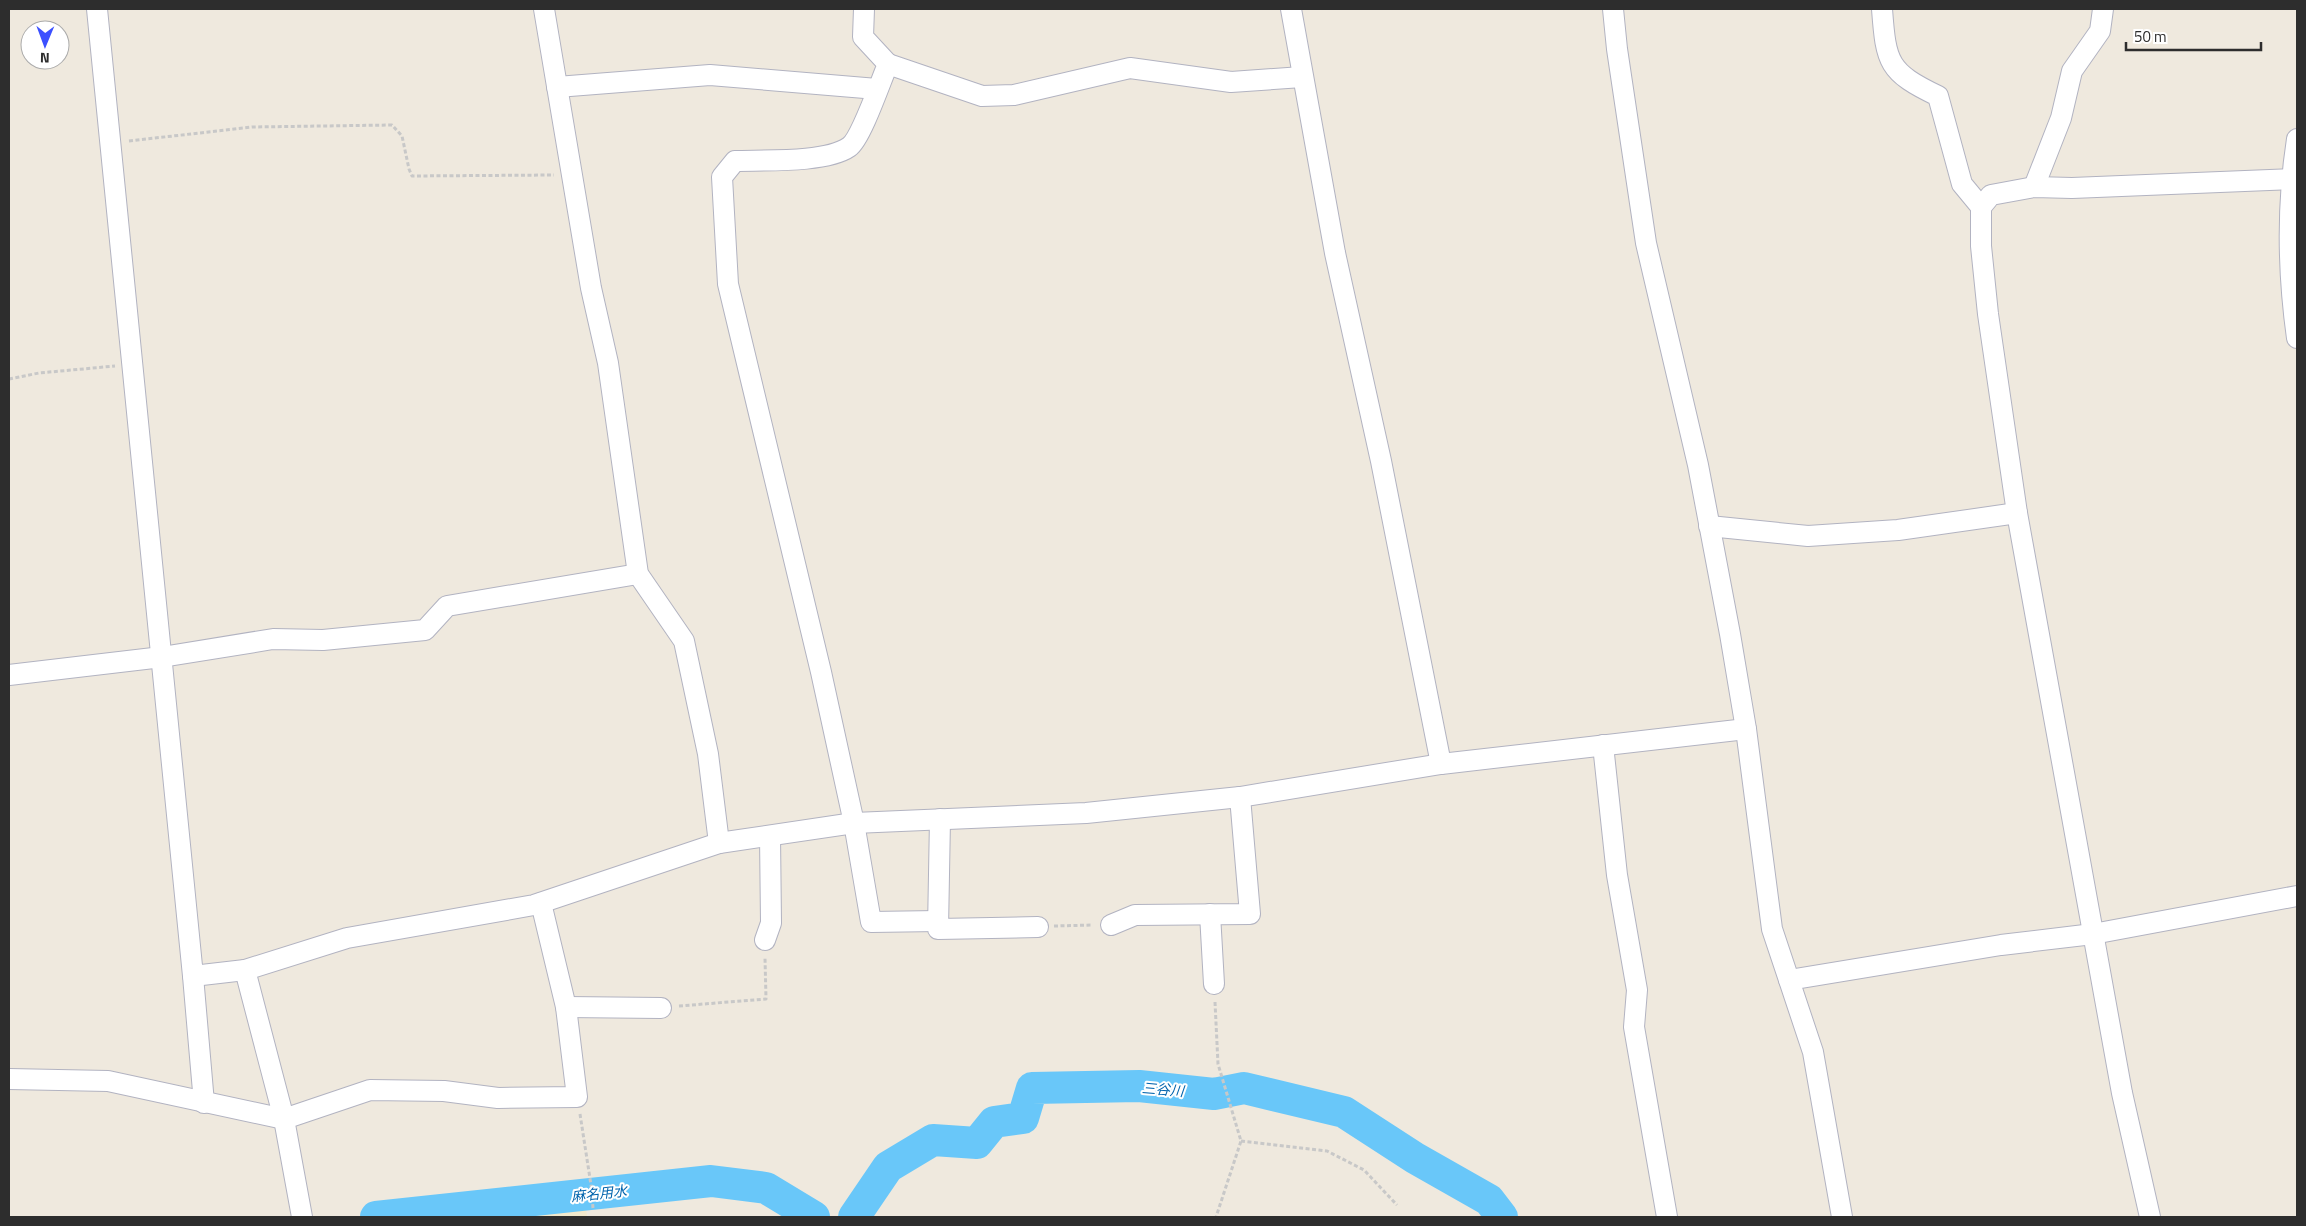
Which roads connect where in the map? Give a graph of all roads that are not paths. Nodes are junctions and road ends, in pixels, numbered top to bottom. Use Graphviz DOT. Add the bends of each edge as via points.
graph roads {
  1 [pos="97,9"];
  2 [pos="544,9"];
  3 [pos="864,9"];
  4 [pos="1290,9"];
  5 [pos="1613,9"];
  6 [pos="1882,9"];
  7 [pos="2102,9"];
  8 [pos="888,64"];
  9 [pos="1302,77"];
  10 [pos="557,87"];
  11 [pos="877,89"];
  12 [pos="2297,139"];
  13 [pos="2294,179"];
  14 [pos="2034,187"];
  15 [pos="1981,207"];
  16 [pos="2297,338"];
  17 [pos="2017,514"];
  18 [pos="1709,526"];
  19 [pos="638,574"];
  20 [pos="162,657"];
  21 [pos="9,675"];
  22 [pos="1746,729"];
  23 [pos="1603,745"];
  24 [pos="1441,764"];
  25 [pos="1240,797"];
  26 [pos="940,819"];
  27 [pos="854,823"];
  28 [pos="770,836"];
  29 [pos="718,843"];
  30 [pos="2297,896"];
  31 [pos="541,903"];
  32 [pos="1210,914"];
  33 [pos="938,921"];
  34 [pos="1111,925"];
  35 [pos="1038,927"];
  36 [pos="2093,934"];
  37 [pos="765,940"];
  38 [pos="245,970"];
  39 [pos="193,976"];
  40 [pos="1789,980"];
  41 [pos="1214,984"];
  42 [pos="566,1007"];
  43 [pos="661,1008"];
  44 [pos="9,1078"];
  45 [pos="204,1103"];
  46 [pos="284,1118"];
  47 [pos="301,1214"];
  48 [pos="1667,1217"];
  49 [pos="1842,1217"];
  50 [pos="2146,1217"];
  1 -- 20 [label="street"];
  2 -- 10 [label="street"];
  3 -- 8 [label="street" via="864,37"];
  4 -- 9 [label="street"];
  5 -- 18 [label="street" via="1646,243 1698,465"];
  6 -- 15 [label="street" via="1884,34 1893,68 1908,82 1938,96 1962,184"];
  7 -- 14 [label="street" via="2100,30 2072,71 2061,118"];
  8 -- 9 [label="street" via="982,96 1014,95 1130,68 1231,82"];
  8 -- 11 [label="street"];
  9 -- 24 [label="street" via="1335,253 1381,461"];
  10 -- 11 [label="street" via="710,75"];
  10 -- 19 [label="street" via="591,288 608,363"];
  11 -- 27 [label="street" via="850,147 825,156 736,161 722,177 728,284"];
  12 -- 13 [label="street"];
  13 -- 14 [label="street"];
  13 -- 16 [label="street" via="2292,304"];
  14 -- 15 [label="street" via="1991,195"];
  15 -- 17 [label="street" via="1981,246 1988,314"];
  17 -- 18 [label="street" via="1898,530 1808,536"];
  17 -- 36 [label="street"];
  18 -- 22 [label="street"];
  19 -- 20 [label="street" via="447,606 425,630 324,640 273,639"];
  19 -- 29 [label="street" via="684,641 708,754"];
  20 -- 21 [label="street"];
  20 -- 39 [label="street"];
  22 -- 23 [label="street"];
  22 -- 40 [label="street" via="1772,929"];
  23 -- 24 [label="street"];
  23 -- 48 [label="street" via="1617,875 1637,990 1634,1027"];
  24 -- 25 [label="street"];
  25 -- 26 [label="street" via="1086,813"];
  25 -- 32 [label="street" via="1250,914"];
  26 -- 27 [label="street"];
  26 -- 33 [label="street"];
  27 -- 28 [label="street"];
  27 -- 33 [label="street" via="871,922"];
  28 -- 29 [label="street"];
  28 -- 37 [label="street" via="772,924"];
  29 -- 31 [label="street"];
  30 -- 36 [label="street"];
  31 -- 38 [label="street" via="346,938"];
  31 -- 42 [label="street"];
  32 -- 34 [label="street" via="1135,915"];
  32 -- 41 [label="street"];
  33 -- 35 [label="street" via="938,929"];
  36 -- 40 [label="street" via="2002,945"];
  36 -- 50 [label="street"];
  38 -- 39 [label="street"];
  38 -- 46 [label="street"];
  39 -- 45 [label="street"];
  40 -- 49 [label="street" via="1813,1052"];
  42 -- 43 [label="street"];
  42 -- 46 [label="street" via="577,1096 498,1098 444,1091 370,1090"];
  44 -- 45 [label="street" via="108,1082"];
  45 -- 46 [label="street"];
  46 -- 47 [label="street"];
}
